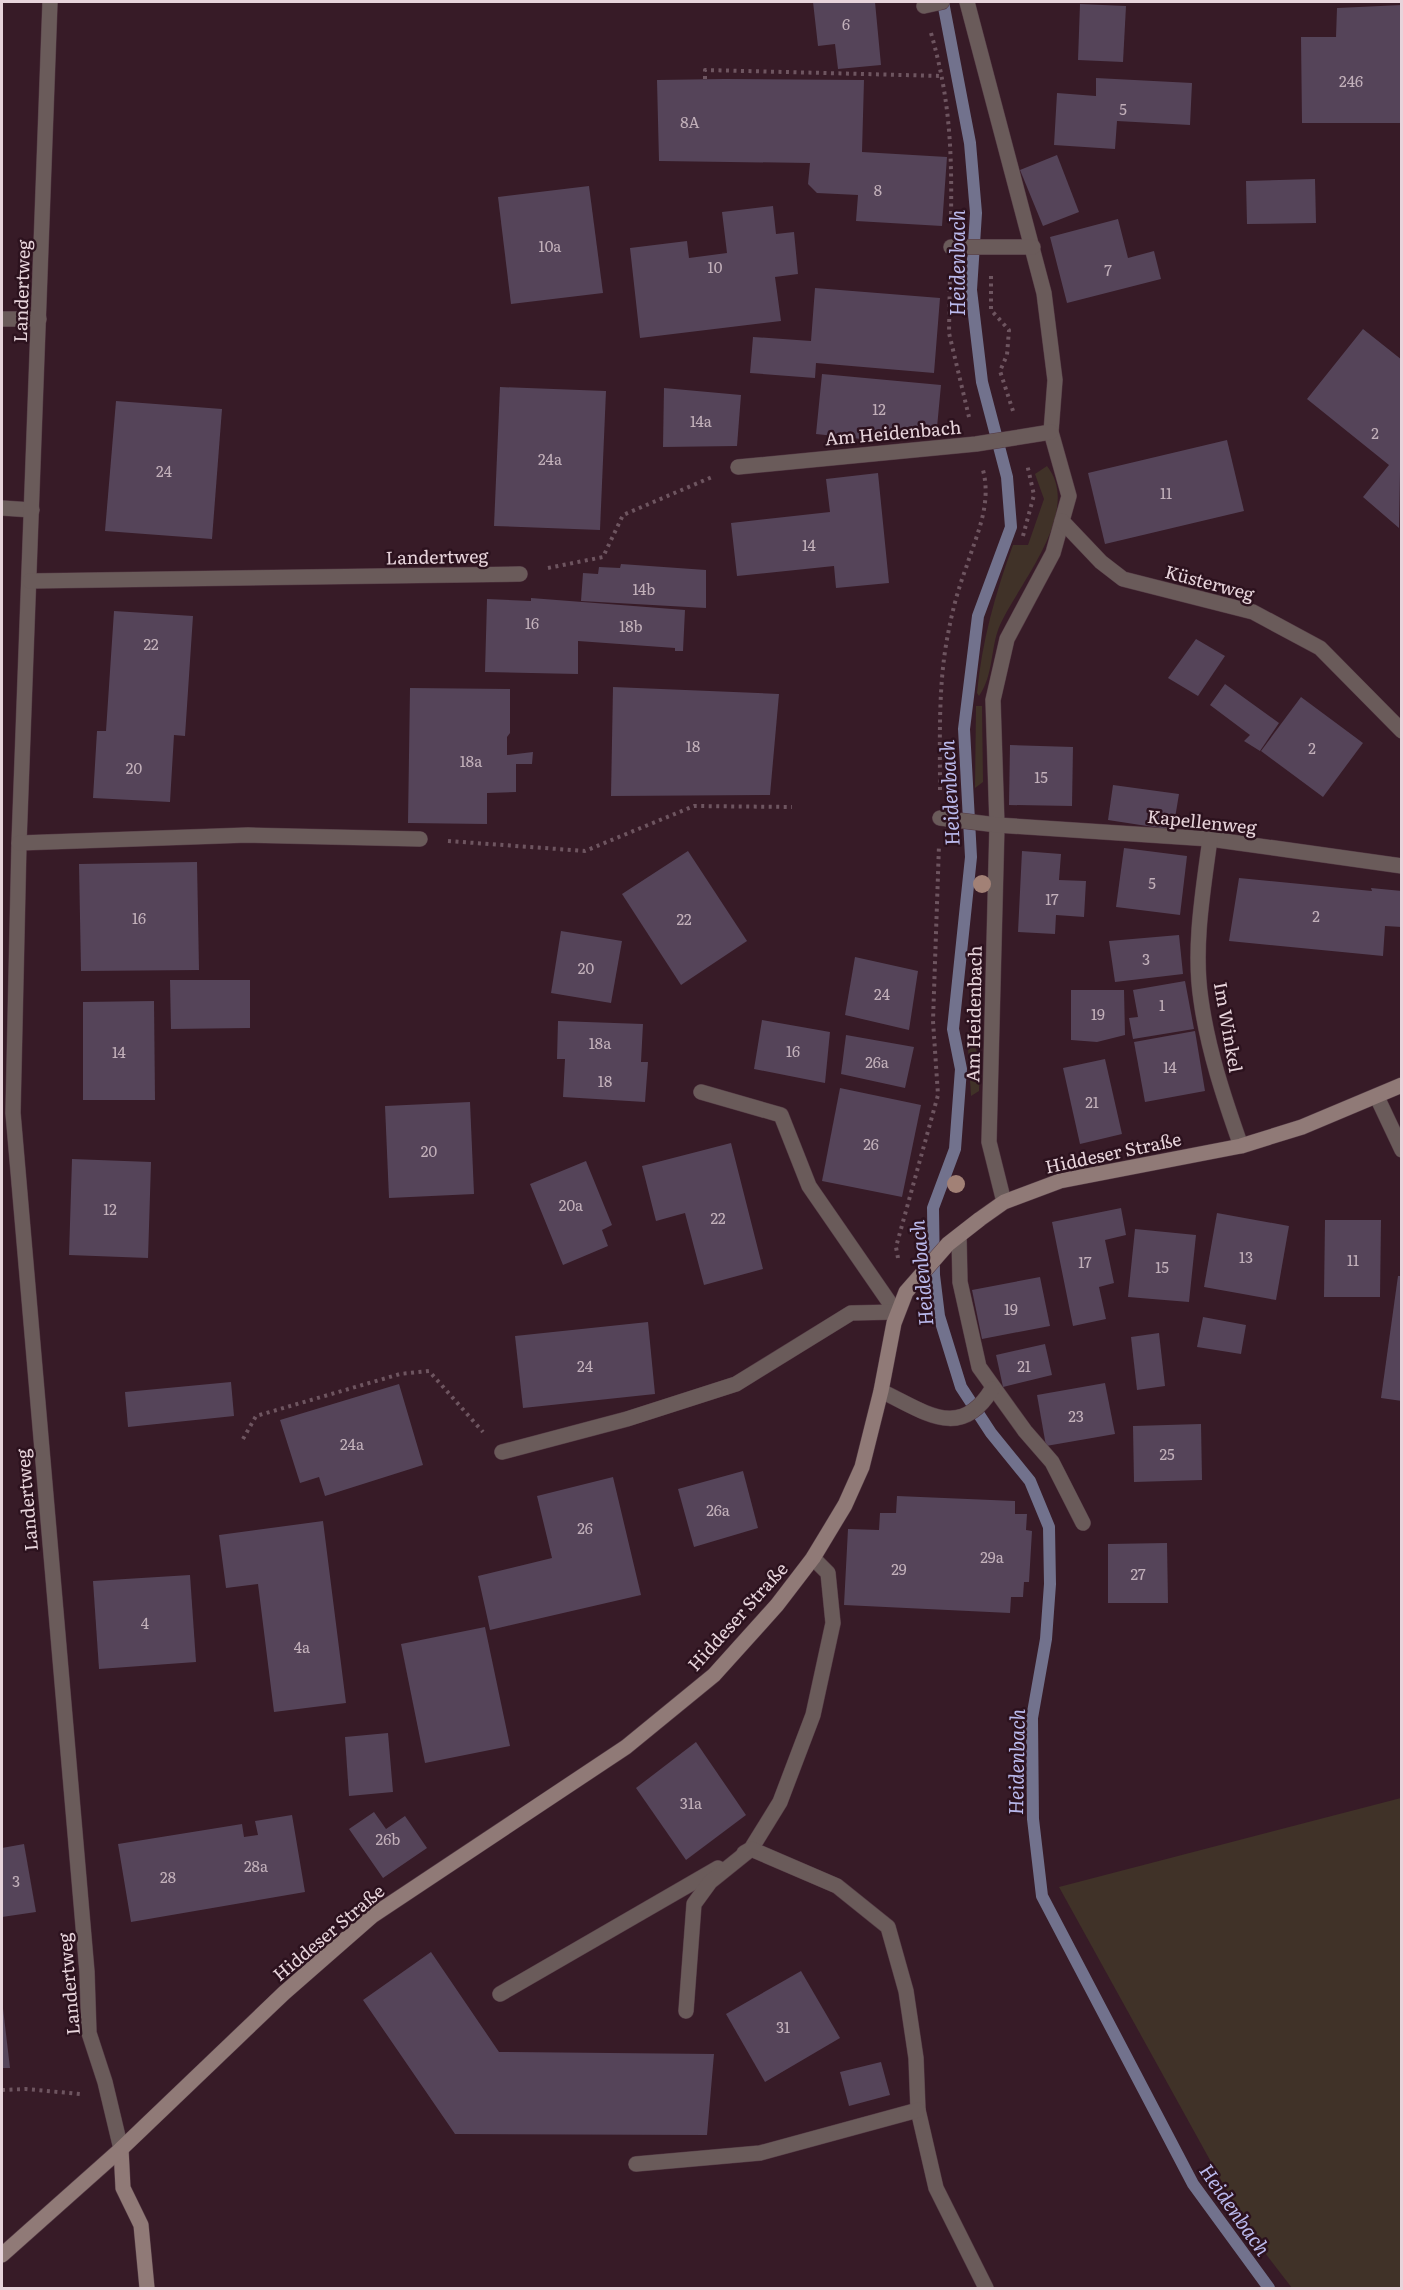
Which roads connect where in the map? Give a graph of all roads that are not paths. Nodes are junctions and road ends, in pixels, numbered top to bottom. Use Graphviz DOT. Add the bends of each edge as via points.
graph roads {
  1 [pos="50,2"];
  2 [pos="967,2"];
  3 [pos="954,246"];
  4 [pos="1033,247"];
  5 [pos="2,319"];
  6 [pos="39,319"];
  7 [pos="1051,432"];
  8 [pos="738,467"];
  9 [pos="2,508"];
  10 [pos="32,510"];
  11 [pos="1062,521"];
  12 [pos="520,574"];
  13 [pos="30,581"];
  14 [pos="1401,731"];
  15 [pos="940,818"];
  16 [pos="997,825"];
  17 [pos="420,839"];
  18 [pos="1210,839"];
  19 [pos="19,843"];
  20 [pos="1401,866"];
  21 [pos="1401,1086"];
  22 [pos="701,1092"];
  23 [pos="1377,1097"];
  24 [pos="7,1113"];
  25 [pos="1241,1146"];
  26 [pos="1401,1150"];
  27 [pos="1004,1202"];
  28 [pos="953,1240"];
  29 [pos="896,1312"];
  30 [pos="992,1389"];
  31 [pos="881,1391"];
  32 [pos="502,1452"];
  33 [pos="1083,1523"];
  34 [pos="813,1558"];
  35 [pos="751,1849"];
  36 [pos="500,1994"];
  37 [pos="686,2011"];
  38 [pos="918,2110"];
  39 [pos="121,2149"];
  40 [pos="636,2164"];
  41 [pos="2,2255"];
  42 [pos="147,2289"];
  43 [pos="986,2289"];
  1 -- 6 [label="street, Landertweg"];
  2 -- 4 [label="street, Am Heidenbach"];
  3 -- 4 [label="street"];
  4 -- 7 [label="street, Am Heidenbach" via="1055,380"];
  5 -- 6 [label="street"];
  6 -- 10 [label="street, Landertweg"];
  7 -- 8 [label="street, Am Heidenbach" via="982,443"];
  7 -- 11 [label="street, Am Heidenbach" via="1069,496"];
  9 -- 10 [label="street"];
  10 -- 13 [label="street, Landertweg"];
  11 -- 14 [label="street, Küsterweg" via="1123,579 1253,612 1320,648"];
  11 -- 16 [label="street, Am Heidenbach" via="1053,554 1007,639 993,700"];
  12 -- 13 [label="street, Landertweg"];
  13 -- 19 [label="street, Landertweg"];
  15 -- 16 [label="street"];
  16 -- 18 [label="street, Kapellenweg"];
  16 -- 27 [label="street, Am Heidenbach" via="989,1142"];
  17 -- 19 [label="street" via="248,835"];
  18 -- 20 [label="street, Kapellenweg"];
  18 -- 25 [label="street, Im Winkel" via="1201,923 1200,998 1218,1080"];
  19 -- 24 [label="street, Landertweg"];
  21 -- 23 [label="main road, Hiddeser Straße"];
  22 -- 29 [label="street" via="781,1115 809,1185"];
  23 -- 25 [label="main road, Hiddeser Straße"];
  23 -- 26 [label="street"];
  24 -- 39 [label="street, Landertweg" via="87,1972 89,2033"];
  25 -- 27 [label="main road, Hiddeser Straße" via="1060,1181"];
  27 -- 28 [label="main road, Hiddeser Straße"];
  28 -- 29 [label="main road, Hiddeser Straße" via="910,1285"];
  28 -- 30 [label="street" via="970,1333 979,1367"];
  29 -- 31 [label="main road, Hiddeser Straße"];
  29 -- 32 [label="street" via="851,1313 736,1384 627,1419"];
  30 -- 31 [label="street" via="984,1403 965,1417 944,1420"];
  30 -- 33 [label="street" via="1052,1461"];
  31 -- 34 [label="main road, Hiddeser Straße" via="862,1467 845,1505"];
  34 -- 35 [label="street" via="828,1573 833,1623 813,1715 780,1802"];
  34 -- 39 [label="main road, Hiddeser Straße" via="714,1675 626,1747 372,1916"];
  35 -- 36 [label="street"];
  35 -- 37 [label="street" via="710,1882 694,1904"];
  35 -- 38 [label="street" via="837,1886 888,1928 906,1991 916,2058"];
  38 -- 40 [label="street" via="760,2153"];
  38 -- 43 [label="street" via="936,2188"];
  39 -- 41 [label="main road, Hiddeser Straße"];
  39 -- 42 [label="main road" via="123,2188 141,2224"];
}
